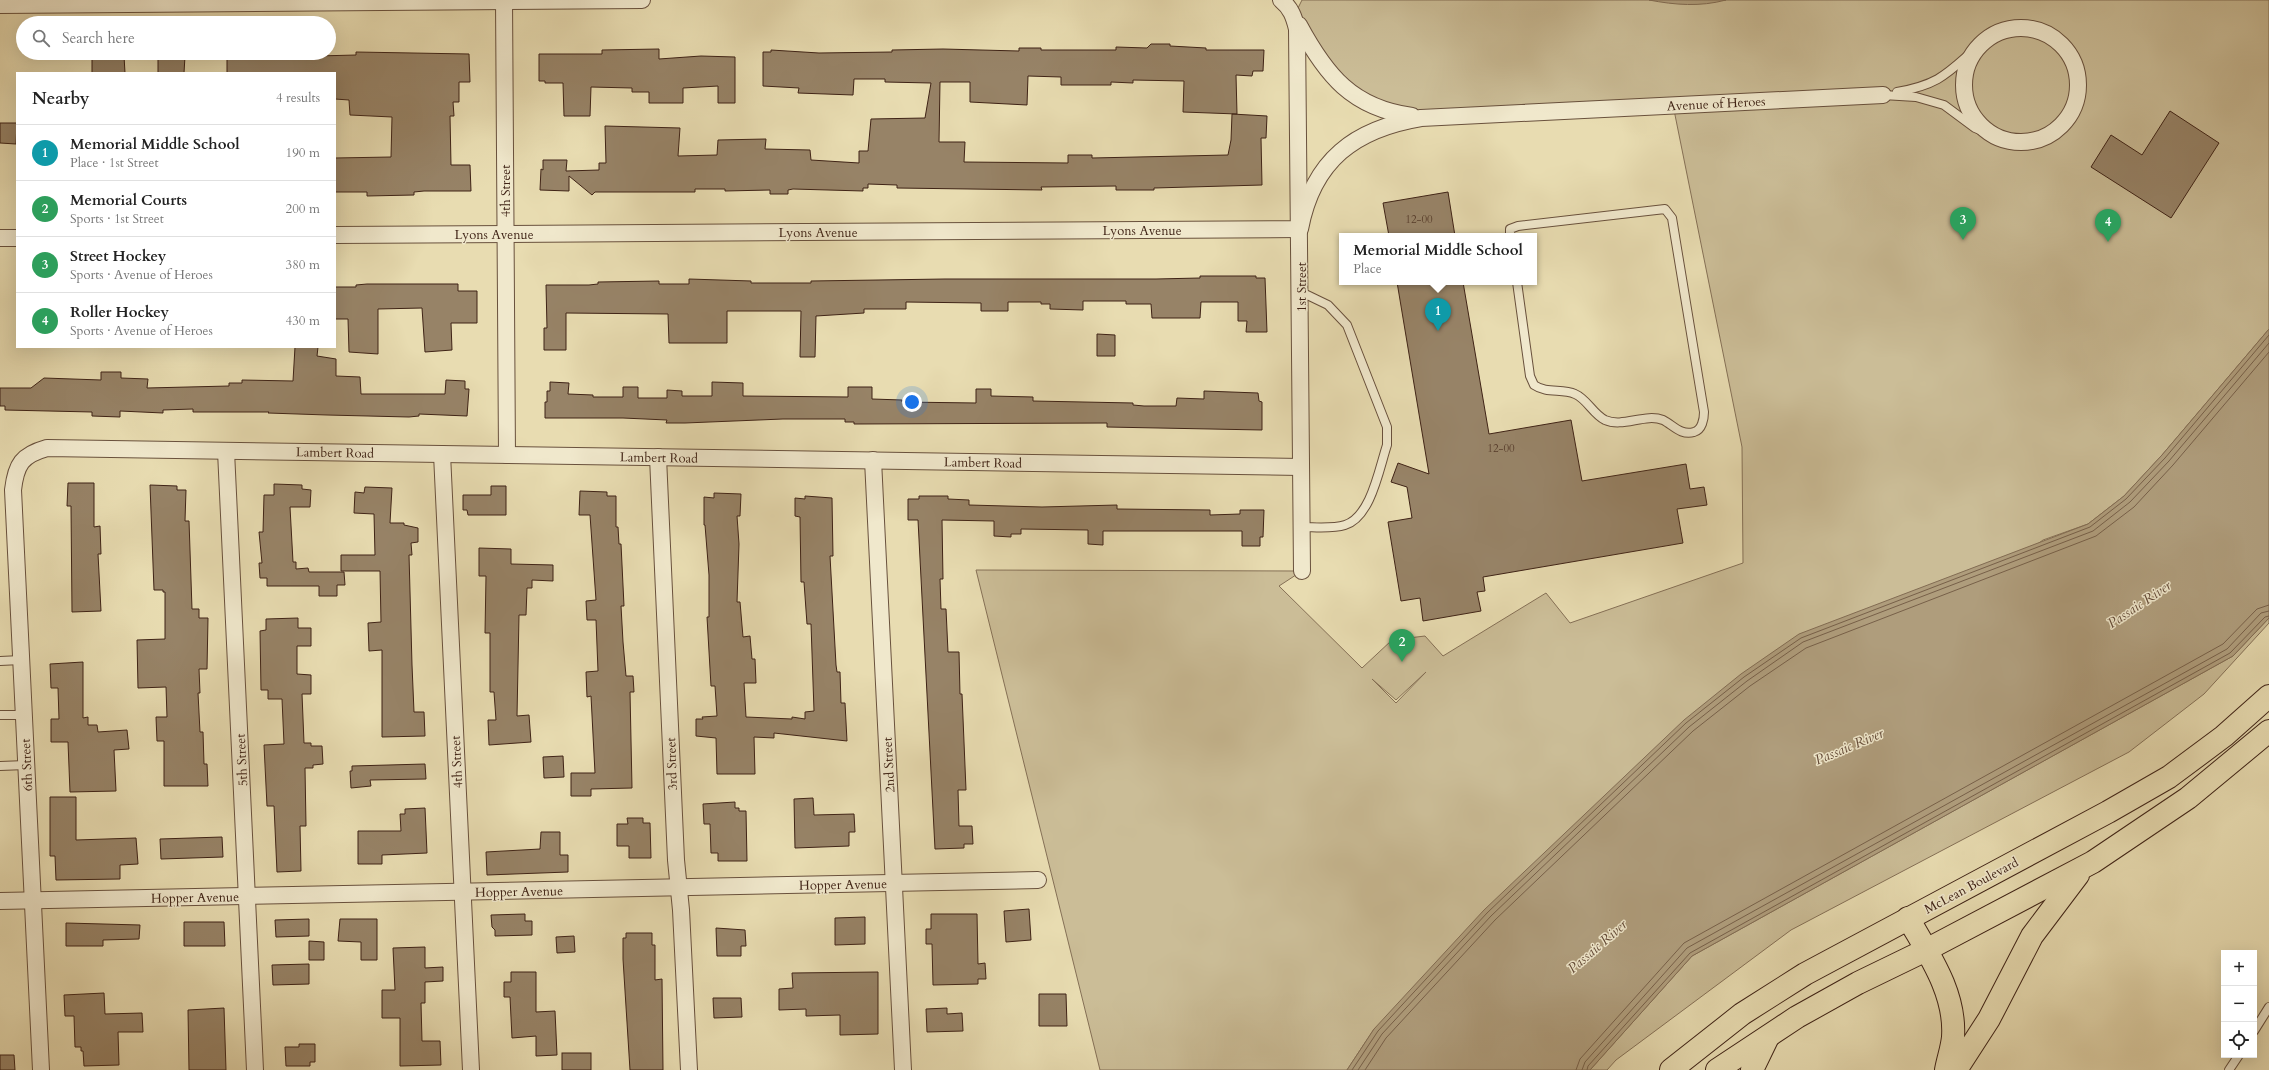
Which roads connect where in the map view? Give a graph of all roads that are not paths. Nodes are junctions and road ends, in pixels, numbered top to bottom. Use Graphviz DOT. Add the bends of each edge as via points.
graph roads {
  1 [pos="642,0"];
  2 [pos="504,1"];
  3 [pos="266,2"];
  4 [pos="43,3"];
  5 [pos="0,5"];
  6 [pos="1287,7"];
  7 [pos="1980,44"];
  8 [pos="1883,95"];
  9 [pos="1421,118"];
  10 [pos="1999,138"];
  11 [pos="1300,229"];
  12 [pos="1510,233"];
  13 [pos="506,234"];
  14 [pos="336,235"];
  15 [pos="0,238"];
  16 [pos="16,238"];
  17 [pos="1516,285"];
  18 [pos="1301,292"];
  19 [pos="226,451"];
  20 [pos="442,454"];
  21 [pos="507,455"];
  22 [pos="658,457"];
  23 [pos="873,460"];
  24 [pos="20,462"];
  25 [pos="1301,467"];
  26 [pos="1302,527"];
  27 [pos="1302,571"];
  28 [pos="21,660"];
  29 [pos="0,661"];
  30 [pos="2269,696"];
  31 [pos="0,715"];
  32 [pos="24,715"];
  33 [pos="2269,730"];
  34 [pos="0,766"];
  35 [pos="26,766"];
  36 [pos="2085,866"];
  37 [pos="1038,880"];
  38 [pos="894,883"];
  39 [pos="679,887"];
  40 [pos="462,892"];
  41 [pos="247,896"];
  42 [pos="32,900"];
  43 [pos="0,901"];
  44 [pos="1908,918"];
  45 [pos="1926,950"];
  46 [pos="2269,1007"];
  47 [pos="2257,1026"];
  48 [pos="1768,1037"];
  49 [pos="2237,1058"];
  50 [pos="41,1070"];
  51 [pos="255,1070"];
  52 [pos="471,1070"];
  53 [pos="689,1070"];
  54 [pos="902,1070"];
  55 [pos="1671,1070"];
  56 [pos="1717,1070"];
  57 [pos="1752,1070"];
  58 [pos="1946,1070"];
  59 [pos="1956,1070"];
  60 [pos="2229,1070"];
  1 -- 2 [label="street"];
  2 -- 3 [label="street"];
  2 -- 13 [label="street, 4th Street"];
  3 -- 4 [label="street"];
  4 -- 5 [label="street"];
  6 -- 9 [label="street, Avenue of Heroes" via="1322,63 1337,82 1355,98 1377,108"];
  6 -- 11 [label="street, 1st Street" via="1297,29"];
  7 -- 8 [label="lane" via="1950,72 1928,86"];
  7 -- 10 [label="street, Avenue of Heroes" via="1971,56 1965,71 1965,99 1977,122"];
  7 -- 10 [label="street, Avenue of Heroes" via="2002,30 2039,30 2061,43 2075,63 2078,76 2076,104 2062,126 2050,135 2033,141 2014,142"];
  8 -- 9 [label="street, Avenue of Heroes"];
  8 -- 10 [label="lane, Avenue of Heroes" via="1916,97 1944,105 1975,128"];
  9 -- 11 [label="street, Avenue of Heroes" via="1396,122 1373,130 1353,141 1336,156 1322,172 1312,190"];
  11 -- 13 [label="street, Lyons Avenue"];
  11 -- 18 [label="street, 1st Street"];
  12 -- 17 [label="lane" via="1510,230 1518,226 1665,208 1672,218 1704,412 1699,429 1695,432 1685,432 1652,418 1607,421 1575,394 1544,390 1534,385 1530,376"];
  13 -- 14 [label="street, Lyons Avenue"];
  13 -- 21 [label="street, 4th Street"];
  15 -- 16 [label="street"];
  18 -- 25 [label="street, 1st Street"];
  18 -- 26 [label="lane" via="1328,305 1347,325 1387,427 1387,445 1363,513 1347,524"];
  19 -- 20 [label="street, Lambert Road"];
  19 -- 24 [label="street, Lambert Road" via="47,448 32,452"];
  19 -- 41 [label="street, 5th Street"];
  20 -- 21 [label="street, Lambert Road"];
  20 -- 40 [label="street, 4th Street"];
  21 -- 22 [label="street, Lambert Road"];
  22 -- 23 [label="street, Lambert Road"];
  22 -- 39 [label="street, 3rd Street"];
  23 -- 25 [label="street, Lambert Road"];
  23 -- 38 [label="street, 2nd Street"];
  24 -- 28 [label="street, 6th Street" via="13,490"];
  25 -- 26 [label="street, 1st Street"];
  26 -- 27 [label="street, 1st Street"];
  28 -- 29 [label="lane"];
  28 -- 32 [label="street, 6th Street"];
  30 -- 44 [label="main road, McLean Boulevard" via="2224,736 2169,777"];
  31 -- 32 [label="lane"];
  32 -- 35 [label="street, 6th Street"];
  33 -- 36 [label="main road" via="2188,798 2133,837"];
  34 -- 35 [label="lane"];
  35 -- 42 [label="street, 6th Street"];
  36 -- 45 [label="main road"];
  36 -- 59 [label="main road" via="2032,936 1989,1019"];
  37 -- 38 [label="street, Hopper Avenue"];
  38 -- 39 [label="street, Hopper Avenue"];
  38 -- 54 [label="street, 2nd Street"];
  39 -- 40 [label="street, Hopper Avenue"];
  39 -- 53 [label="street, 3rd Street"];
  40 -- 41 [label="street, Hopper Avenue"];
  40 -- 52 [label="street, 4th Street"];
  41 -- 42 [label="street, Hopper Avenue"];
  41 -- 51 [label="street, 5th Street"];
  42 -- 43 [label="street, Hopper Avenue"];
  42 -- 50 [label="street, 6th Street"];
  44 -- 45 [label="main road"];
  44 -- 55 [label="main road, McLean Boulevard" via="1774,992 1709,1038"];
  45 -- 48 [label="main road" via="1858,983 1797,1017"];
  45 -- 58 [label="main road" via="1946,986 1950,1006 1953,1036"];
  46 -- 47 [label="lane"];
  48 -- 56 [label="main road"];
  48 -- 57 [label="main road"];
  49 -- 60 [label="lane"];
}
